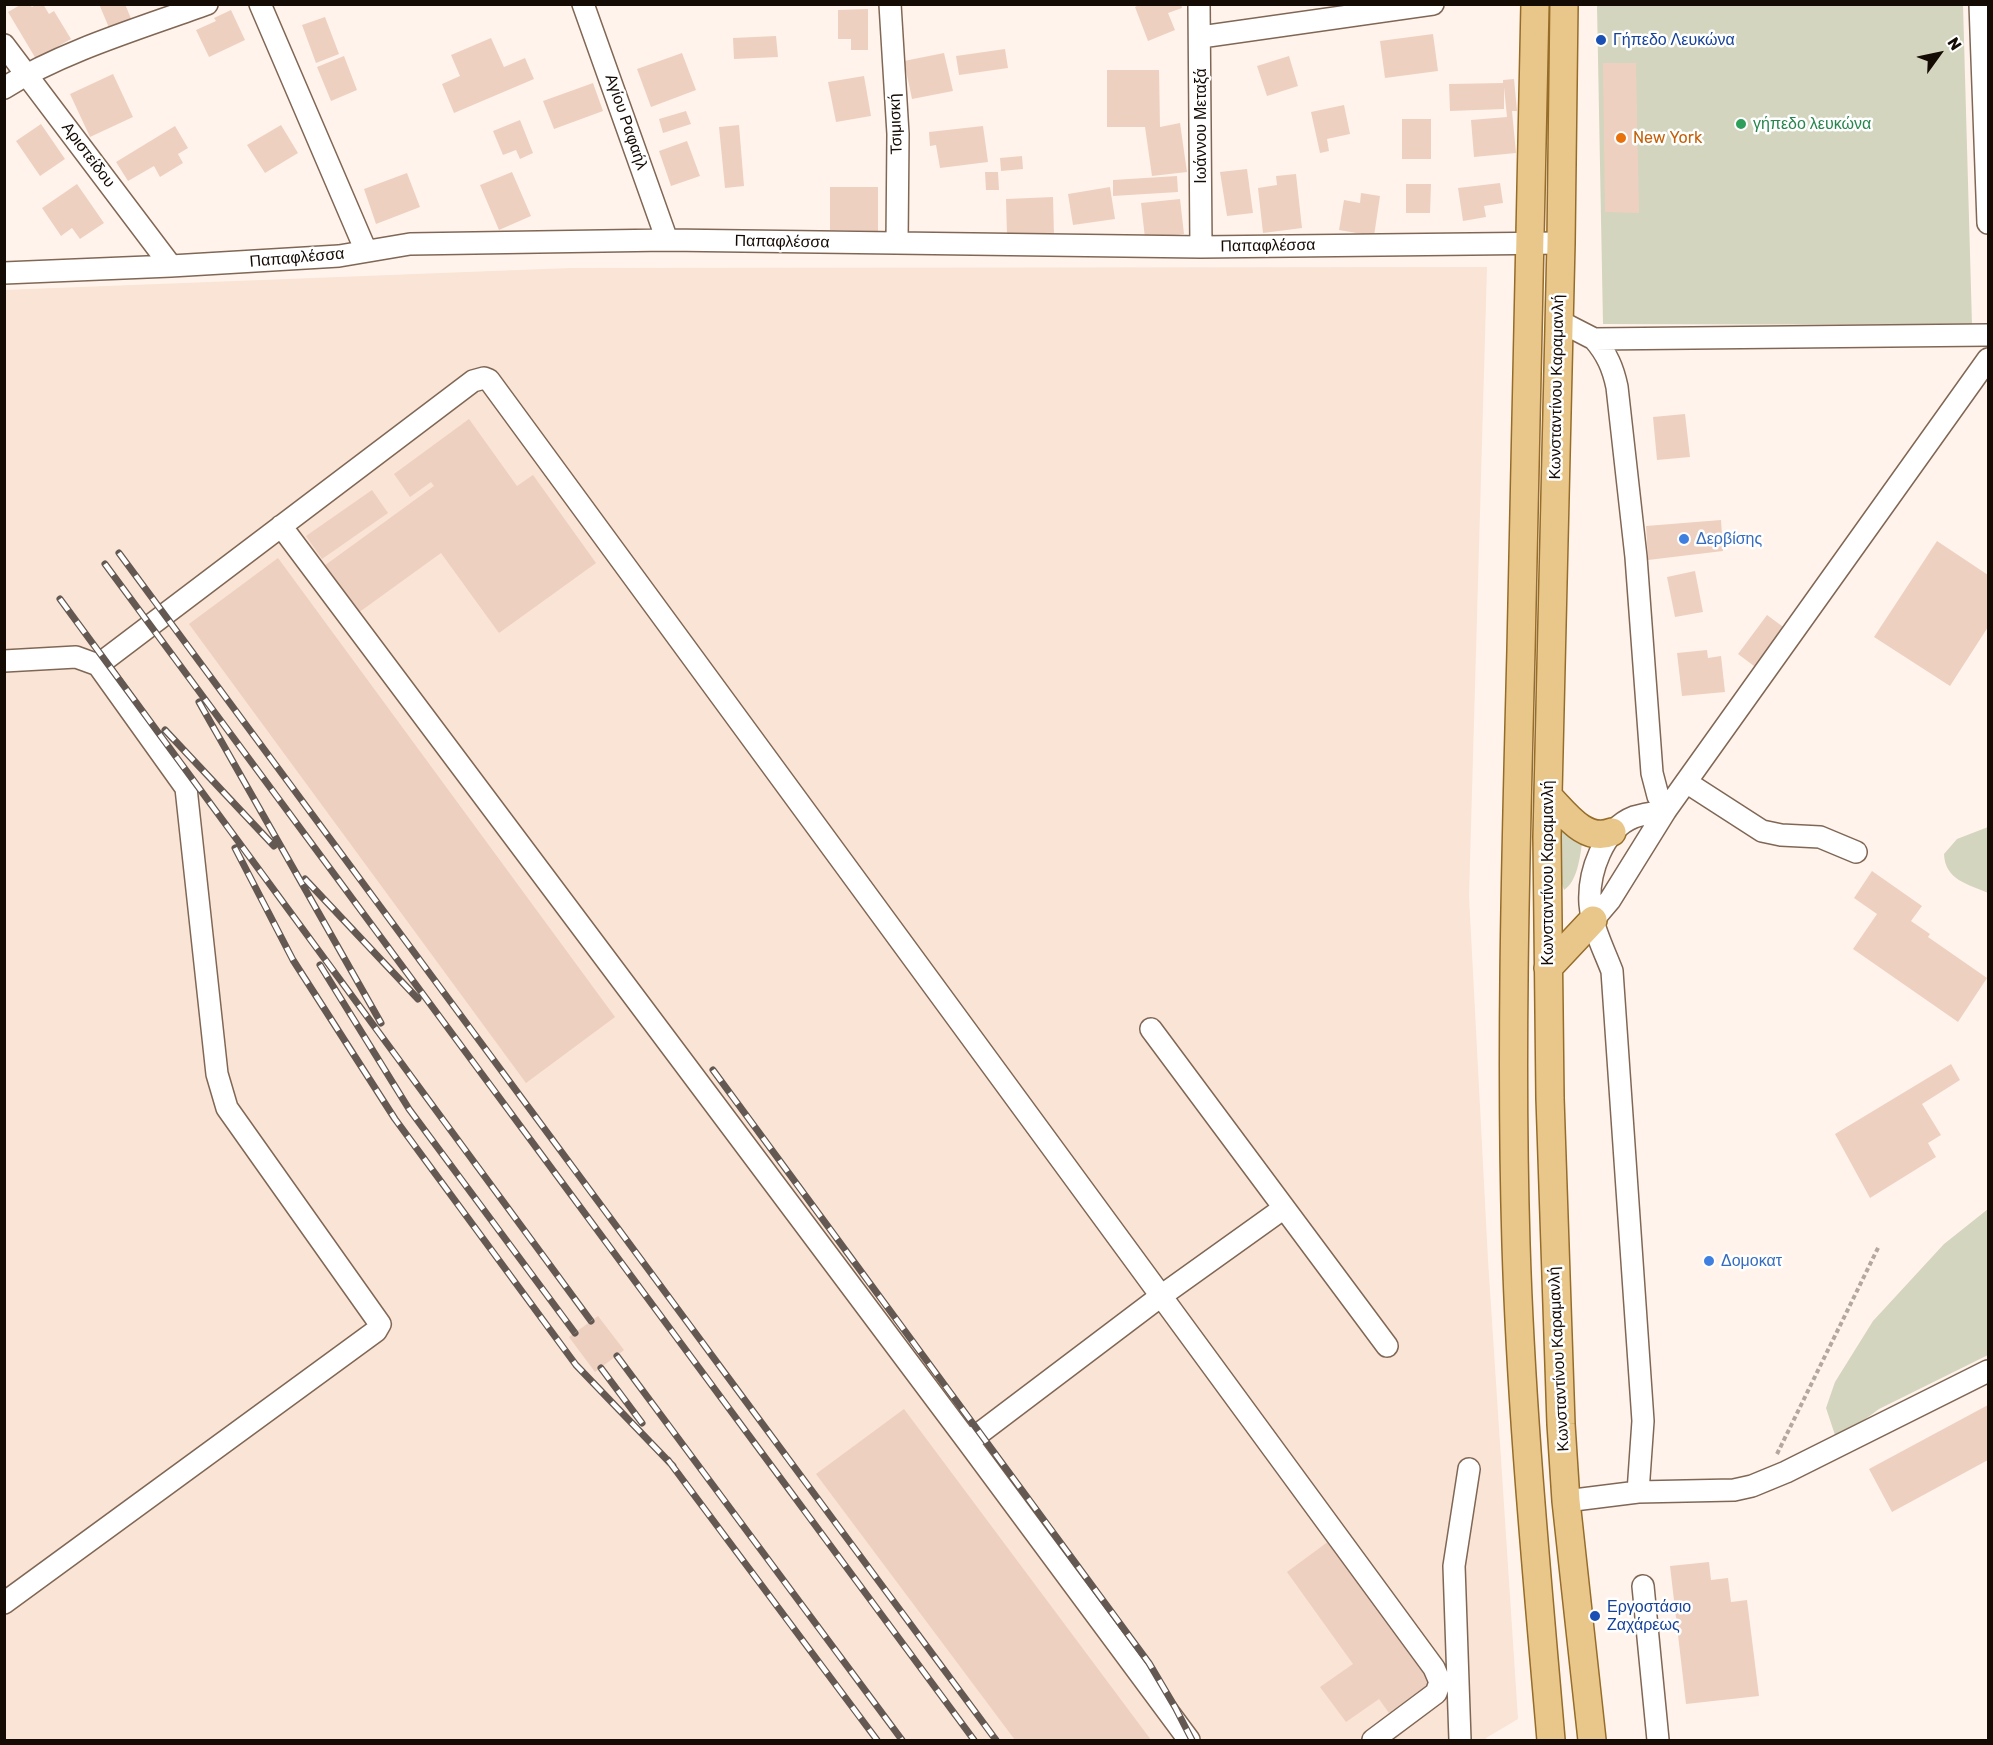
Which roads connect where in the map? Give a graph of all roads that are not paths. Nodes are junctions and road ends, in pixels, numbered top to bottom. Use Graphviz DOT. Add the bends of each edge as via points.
graph roads {
  1 [pos="207,4"];
  2 [pos="260,4"];
  3 [pos="583,4"];
  4 [pos="890,4"];
  5 [pos="1199,4"];
  6 [pos="1433,4"];
  7 [pos="1535,4"];
  8 [pos="1564,4"];
  9 [pos="1980,4"];
  10 [pos="1200,37"];
  11 [pos="4,45"];
  12 [pos="27,74"];
  13 [pos="4,88"];
  14 [pos="1989,223"];
  15 [pos="667,240"];
  16 [pos="897,243"];
  17 [pos="1561,243"];
  18 [pos="1529,244"];
  19 [pos="1201,247"];
  20 [pos="366,251"];
  21 [pos="171,266"];
  22 [pos="4,273"];
  23 [pos="1559,321"];
  24 [pos="1989,335"];
  25 [pos="1594,339"];
  26 [pos="1989,359"];
  27 [pos="281,526"];
  28 [pos="4,661"];
  29 [pos="98,665"];
  30 [pos="1686,782"];
  31 [pos="1548,796"];
  32 [pos="1666,810"];
  33 [pos="1612,832"];
  34 [pos="1856,852"];
  35 [pos="1593,920"];
  36 [pos="1548,968"];
  37 [pos="1151,1029"];
  38 [pos="1284,1208"];
  39 [pos="1161,1296"];
  40 [pos="1387,1346"];
  41 [pos="1989,1371"];
  42 [pos="968,1442"];
  43 [pos="1469,1469"];
  44 [pos="1638,1492"];
  45 [pos="1566,1501"];
  46 [pos="1643,1586"];
  47 [pos="4,1603"];
  48 [pos="1548,1706"];
  49 [pos="1189,1740"];
  50 [pos="1373,1740"];
  51 [pos="1461,1740"];
  52 [pos="1538,1740"];
  53 [pos="1551,1740"];
  54 [pos="1592,1740"];
  55 [pos="1658,1740"];
  1 -- 12 [label="street"];
  2 -- 20 [label="street"];
  3 -- 15 [label="street, Αγίου Ραφαήλ"];
  4 -- 16 [label="street, Τσιμισκή" via="897,134"];
  5 -- 10 [label="street, Ιωάννου Μεταξά"];
  6 -- 10 [label="street"];
  7 -- 18 [label="main road, Κωνσταντίνου Καραμανλή"];
  8 -- 17 [label="main road, Κωνσταντίνου Καραμανλή"];
  9 -- 14 [label="street"];
  10 -- 19 [label="street, Ιωάννου Μεταξά"];
  11 -- 12 [label="street, Αριστείδου"];
  12 -- 13 [label="street"];
  12 -- 21 [label="street, Αριστείδου"];
  15 -- 16 [label="street, Παπαφλέσσα"];
  15 -- 20 [label="street, Παπαφλέσσα" via="410,244"];
  16 -- 19 [label="street, Παπαφλέσσα"];
  17 -- 18 [label="street, Παπαφλέσσα"];
  17 -- 23 [label="main road, Κωνσταντίνου Καραμανλή"];
  18 -- 19 [label="street, Παπαφλέσσα"];
  18 -- 48 [label="main road, Κωνσταντίνου Καραμανλή" via="1515,870 1516,1243"];
  20 -- 21 [label="street, Παπαφλέσσα"];
  21 -- 22 [label="street, Παπαφλέσσα"];
  23 -- 25 [label="street"];
  23 -- 31 [label="main road, Κωνσταντίνου Καραμανλή"];
  24 -- 25 [label="street"];
  25 -- 32 [label="street" via="1605,352 1617,387 1636,557 1652,773"];
  26 -- 30 [label="street"];
  27 -- 29 [label="street"];
  27 -- 39 [label="street" via="473,381 489,380"];
  27 -- 42 [label="street"];
  28 -- 29 [label="street" via="76,657"];
  29 -- 47 [label="street" via="186,788 218,1074 227,1108 380,1324 376,1331"];
  30 -- 32 [label="street"];
  30 -- 34 [label="street" via="1762,831 1820,837"];
  31 -- 33 [label="main road" via="1583,830 1599,835"];
  31 -- 36 [label="main road, Κωνσταντίνου Καραμανλή"];
  32 -- 33 [label="street" via="1635,817"];
  32 -- 35 [label="street" via="1610,900"];
  33 -- 35 [label="street" via="1592,879"];
  35 -- 36 [label="main road"];
  35 -- 44 [label="street" via="1612,971 1643,1421"];
  36 -- 45 [label="main road, Κωνσταντίνου Καραμανλή" via="1551,1176"];
  37 -- 38 [label="street"];
  38 -- 39 [label="street"];
  38 -- 40 [label="street"];
  39 -- 42 [label="street"];
  39 -- 50 [label="street" via="1434,1668 1440,1682 1436,1693"];
  41 -- 44 [label="street" via="1764,1482 1734,1490"];
  42 -- 49 [label="street"];
  43 -- 51 [label="street" via="1454,1566"];
  44 -- 45 [label="street"];
  45 -- 54 [label="main road, Κωνσταντίνου Καραμανλή"];
  46 -- 55 [label="street"];
  48 -- 52 [label="main road"];
  48 -- 53 [label="main road, Κωνσταντίνου Καραμανλή"];
}
